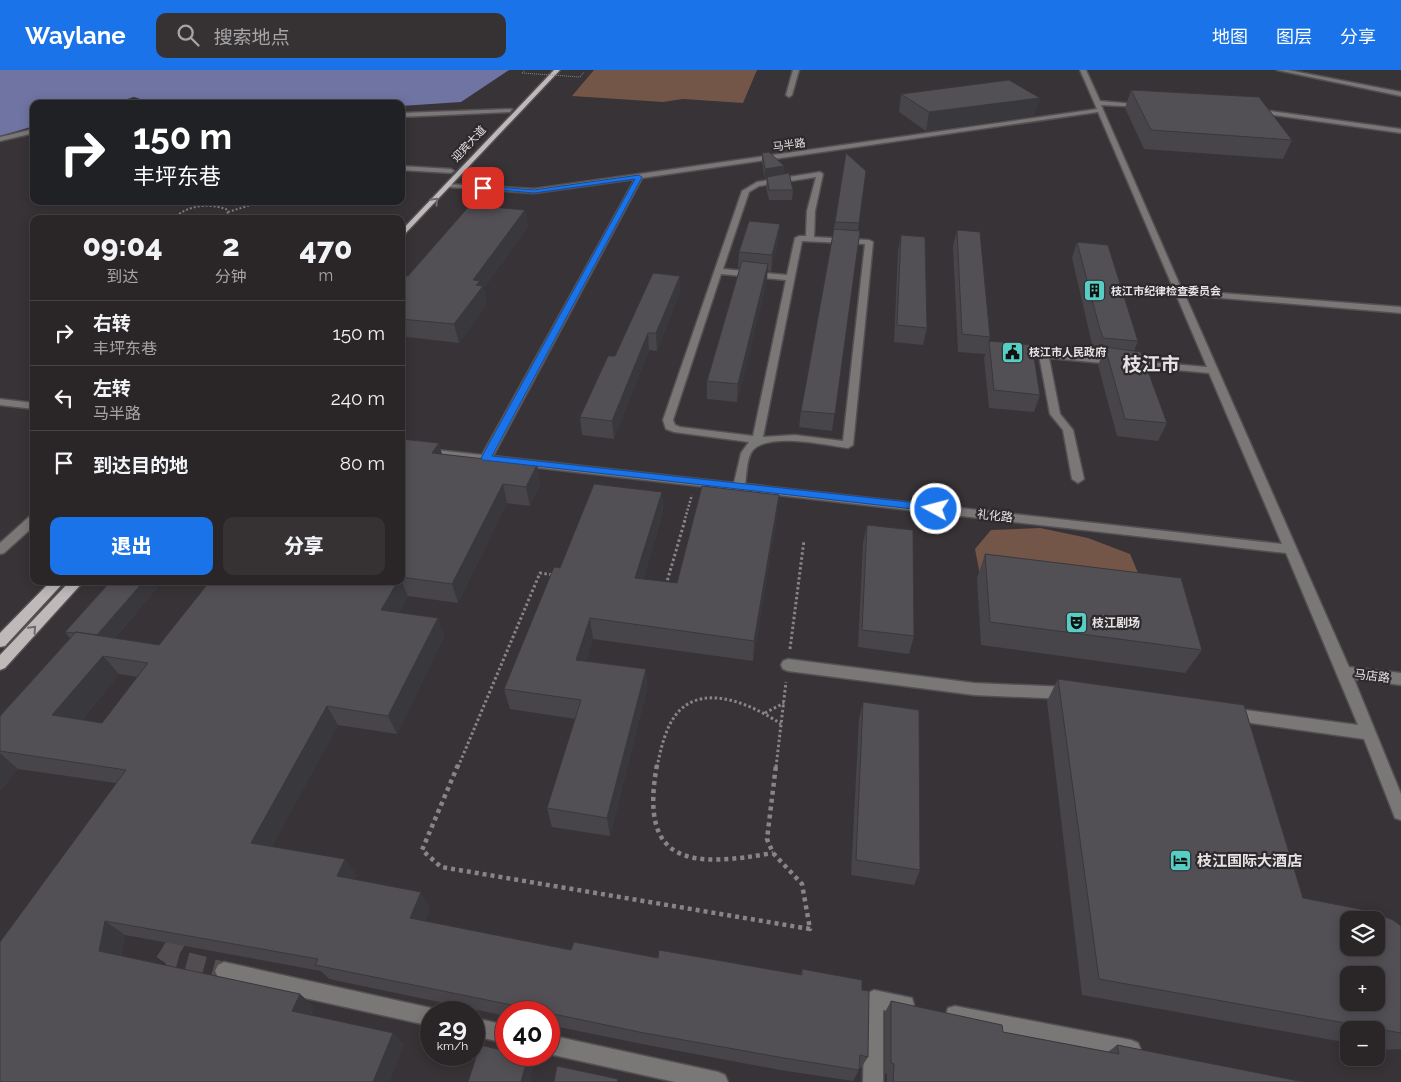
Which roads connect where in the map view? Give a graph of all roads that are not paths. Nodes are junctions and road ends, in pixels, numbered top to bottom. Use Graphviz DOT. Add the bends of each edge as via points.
graph roads {
  1 [pos="549,70"];
  2 [pos="557,70"];
  3 [pos="796,70"];
  4 [pos="1083,70"];
  5 [pos="1280,70"];
  6 [pos="1295,71"];
  7 [pos="1401,94"];
  8 [pos="789,95"];
  9 [pos="1146,105"];
  10 [pos="1099,106"];
  11 [pos="1243,109"];
  12 [pos="510,110"];
  13 [pos="405,115"];
  14 [pos="30,132"];
  15 [pos="1401,132"];
  16 [pos="0,139"];
  17 [pos="405,168"];
  18 [pos="452,172"];
  19 [pos="639,177"];
  20 [pos="449,185"];
  21 [pos="405,220"];
  22 [pos="405,232"];
  23 [pos="810,237"];
  24 [pos="718,271"];
  25 [pos="791,278"];
  26 [pos="1180,292"];
  27 [pos="1401,310"];
  28 [pos="1213,370"];
  29 [pos="1,403"];
  30 [pos="30,406"];
  31 [pos="758,440"];
  32 [pos="405,449"];
  33 [pos="486,458"];
  34 [pos="1078,479"];
  35 [pos="739,487"];
  36 [pos="30,523"];
  37 [pos="1290,549"];
  38 [pos="0,550"];
  39 [pos="55,585"];
  40 [pos="74,585"];
  41 [pos="0,642"];
  42 [pos="0,664"];
  43 [pos="788,665"];
  44 [pos="1344,672"];
  45 [pos="1401,680"];
  46 [pos="1080,694"];
  47 [pos="1214,711"];
  48 [pos="1368,733"];
  49 [pos="1401,813"];
  50 [pos="224,971"];
  51 [pos="420,1016"];
  52 [pos="560,1046"];
  53 [pos="1147,1053"];
  54 [pos="718,1082"];
  55 [pos="873,1082"];
  1 -- 12 [label="main road, 迎宾大道"];
  2 -- 20 [label="main road, 迎宾大道"];
  3 -- 8 [label="street"];
  4 -- 10 [label="street"];
  5 -- 6 [label="street"];
  6 -- 7 [label="street"];
  9 -- 10 [label="street, 马半路"];
  10 -- 19 [label="street, 马半路"];
  10 -- 26 [label="street"];
  11 -- 15 [label="street"];
  12 -- 13 [label="street"];
  12 -- 18 [label="main road, 迎宾大道"];
  14 -- 16 [label="street"];
  17 -- 18 [label="street"];
  18 -- 21 [label="main road, 迎宾大道"];
  19 -- 20 [label="street, 马半路" via="534,192"];
  19 -- 33 [label="street"];
  22 -- 20 [label="main road, 迎宾大道, one-way"];
  23 -- 24 [label="street" via="811,212 820,174 757,184 746,191"];
  23 -- 25 [label="street" via="799,238"];
  23 -- 31 [label="street" via="869,242 848,445 777,437"];
  24 -- 25 [label="street"];
  24 -- 31 [label="street" via="668,420 670,427 678,430"];
  25 -- 31 [label="street"];
  26 -- 27 [label="street"];
  26 -- 28 [label="street"];
  28 -- 34 [label="street" via="1044,354 1055,414 1068,430"];
  28 -- 37 [label="street"];
  29 -- 30 [label="street"];
  31 -- 35 [label="street" via="747,450"];
  32 -- 33 [label="street, 礼化路"];
  33 -- 35 [label="street, 礼化路"];
  35 -- 37 [label="street, 礼化路"];
  36 -- 38 [label="street"];
  37 -- 44 [label="street"];
  39 -- 41 [label="main road"];
  42 -- 40 [label="main road, one-way"];
  43 -- 46 [label="street" via="974,689"];
  44 -- 45 [label="street, 马店路"];
  44 -- 48 [label="street"];
  47 -- 48 [label="street"];
  48 -- 49 [label="street"];
  50 -- 51 [label="street"];
  52 -- 54 [label="street"];
  53 -- 55 [label="street" via="874,999"];
}
